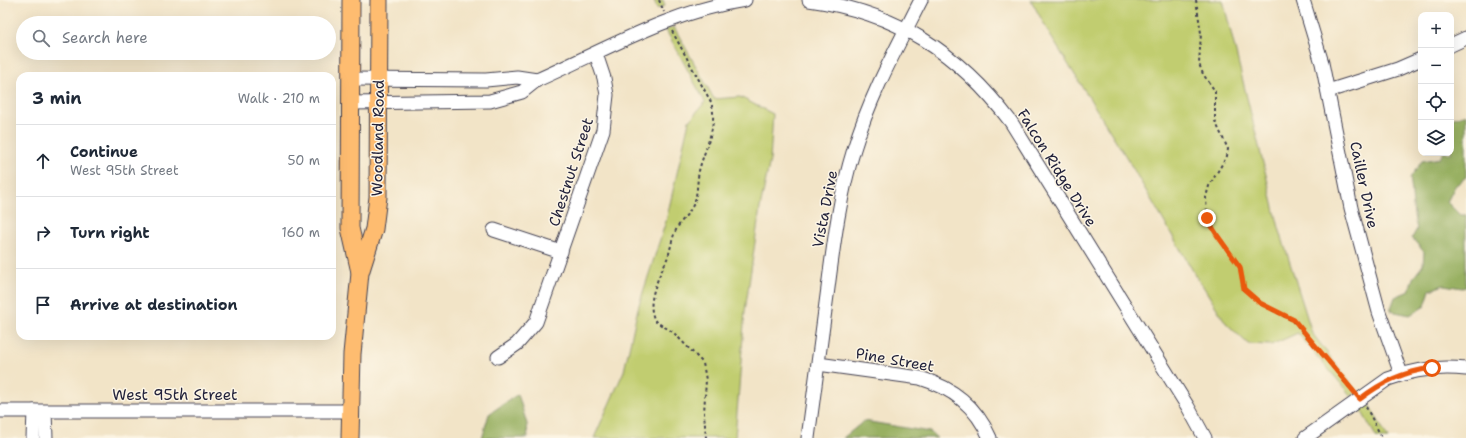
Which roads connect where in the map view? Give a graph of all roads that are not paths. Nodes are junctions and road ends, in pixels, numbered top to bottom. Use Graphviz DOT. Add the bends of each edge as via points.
graph roads {
  1 [pos="351,0"];
  2 [pos="379,0"];
  3 [pos="746,0"];
  4 [pos="809,0"];
  5 [pos="921,0"];
  6 [pos="1303,0"];
  7 [pos="906,29"];
  8 [pos="1466,38"];
  9 [pos="1454,44"];
  10 [pos="596,54"];
  11 [pos="1418,60"];
  12 [pos="351,79"];
  13 [pos="379,79"];
  14 [pos="537,80"];
  15 [pos="1328,91"];
  16 [pos="351,103"];
  17 [pos="379,103"];
  18 [pos="494,230"];
  19 [pos="561,252"];
  20 [pos="360,272"];
  21 [pos="498,358"];
  22 [pos="818,364"];
  23 [pos="1466,369"];
  24 [pos="1401,374"];
  25 [pos="0,411"];
  26 [pos="40,411"];
  27 [pos="351,411"];
  28 [pos="33,438"];
  29 [pos="46,438"];
  30 [pos="350,438"];
  31 [pos="808,438"];
  32 [pos="990,438"];
  33 [pos="1204,438"];
  34 [pos="1305,438"];
  1 -- 12 [label="main road, Woodland Road"];
  2 -- 13 [label="main road, Woodland Road"];
  3 -- 10 [label="street" via="703,8"];
  4 -- 7 [label="street, Falcon Ridge Drive" via="861,11"];
  5 -- 7 [label="street, Vista Drive"];
  6 -- 15 [label="street, Cailler Drive"];
  7 -- 22 [label="street, Vista Drive" via="867,113 846,178 837,222"];
  7 -- 33 [label="street, Falcon Ridge Drive" via="959,64 1011,122 1188,407"];
  8 -- 9 [label="street"];
  10 -- 14 [label="street"];
  10 -- 19 [label="street, Chestnut Street" via="607,95 603,130"];
  11 -- 15 [label="street"];
  12 -- 13 [label="street"];
  12 -- 16 [label="main road, Woodland Road"];
  13 -- 14 [label="street" via="486,80 517,77"];
  13 -- 17 [label="main road, Woodland Road"];
  14 -- 17 [label="street" via="522,92 490,102"];
  15 -- 24 [label="street, Cailler Drive" via="1351,208 1379,312"];
  16 -- 17 [label="street"];
  16 -- 20 [label="main road, Woodland Road" via="350,228"];
  17 -- 20 [label="main road, Woodland Road" via="378,197 374,229"];
  18 -- 19 [label="street"];
  19 -- 21 [label="street, Chestnut Street" via="536,322 528,334"];
  20 -- 27 [label="main road, Woodland Road" via="352,354"];
  22 -- 31 [label="street, Vista Drive"];
  22 -- 32 [label="street, Pine Street" via="936,382 951,390 976,412"];
  23 -- 24 [label="street" via="1432,368"];
  24 -- 34 [label="street" via="1388,379"];
  25 -- 26 [label="street, West 95th Street"];
  26 -- 27 [label="street, West 95th Street"];
  26 -- 28 [label="street"];
  26 -- 29 [label="street"];
  27 -- 30 [label="main road, Woodland Road"];
}
